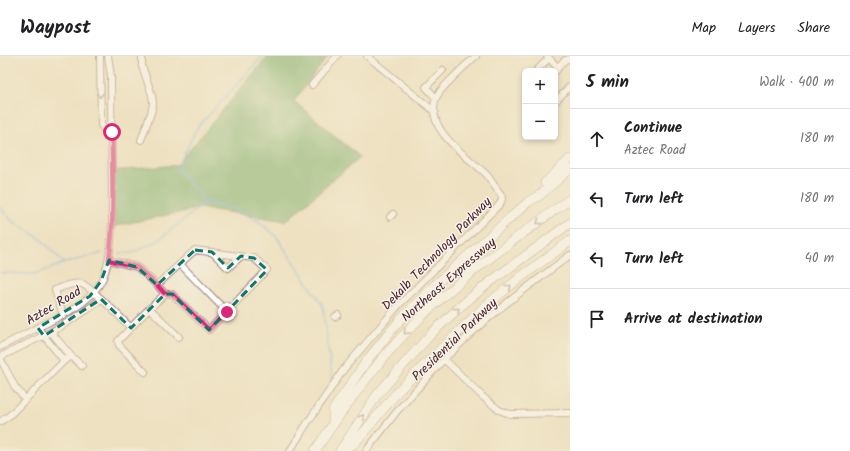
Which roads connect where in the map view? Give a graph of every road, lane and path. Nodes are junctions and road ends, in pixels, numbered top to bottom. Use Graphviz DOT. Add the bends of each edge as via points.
graph roads {
  1 [pos="100,56"];
  2 [pos="108,56"];
  3 [pos="142,56"];
  4 [pos="337,56"];
  5 [pos="367,56"];
  6 [pos="476,56"];
  7 [pos="548,57"];
  8 [pos="570,59"];
  9 [pos="539,68"];
  10 [pos="556,68"];
  11 [pos="558,68"];
  12 [pos="443,70"];
  13 [pos="312,85"];
  14 [pos="570,86"];
  15 [pos="436,98"];
  16 [pos="558,99"];
  17 [pos="435,112"];
  18 [pos="112,132"];
  19 [pos="141,140"];
  20 [pos="570,159"];
  21 [pos="570,169"];
  22 [pos="570,199"];
  23 [pos="528,202"];
  24 [pos="570,223"];
  25 [pos="570,241"];
  26 [pos="212,252"];
  27 [pos="570,255"];
  28 [pos="241,256"];
  29 [pos="109,260"];
  30 [pos="180,264"];
  31 [pos="157,285"];
  32 [pos="94,292"];
  33 [pos="165,294"];
  34 [pos="101,299"];
  35 [pos="150,308"];
  36 [pos="227,312"];
  37 [pos="63,315"];
  38 [pos="38,328"];
  39 [pos="131,328"];
  40 [pos="51,332"];
  41 [pos="44,336"];
  42 [pos="179,337"];
  43 [pos="0,347"];
  44 [pos="71,356"];
  45 [pos="0,358"];
  46 [pos="444,360"];
  47 [pos="64,361"];
  48 [pos="82,366"];
  49 [pos="144,372"];
  50 [pos="25,399"];
  51 [pos="570,413"];
  52 [pos="0,422"];
  53 [pos="333,425"];
  54 [pos="340,450"];
  55 [pos="290,451"];
  56 [pos="315,451"];
  57 [pos="366,451"];
  1 -- 18 [label="street, one-way" via="101,124 103,128"];
  2 -- 18 [label="street, Aztec Road"];
  3 -- 19 [label="street" via="142,66 153,104"];
  4 -- 13 [label="street"];
  5 -- 17 [label="street"];
  6 -- 15 [label="street"];
  7 -- 9 [label="street"];
  7 -- 10 [label="street"];
  8 -- 11 [label="street" via="563,61"];
  12 -- 15 [label="street" via="426,87"];
  14 -- 16 [label="street"];
  15 -- 17 [label="street, Dekalb Technology Parkway"];
  17 -- 55 [label="street, Dekalb Technology Parkway" via="442,132 453,146 488,176 500,194 501,202 398,307 344,369"];
  18 -- 29 [label="street, Aztec Road" via="112,223"];
  20 -- 23 [label="highway"];
  21 -- 23 [label="highway"];
  22 -- 53 [label="highway, Northeast Expressway, one-way" via="479,267 417,321 393,346"];
  23 -- 53 [label="highway" via="436,284 400,320 368,359 333,410"];
  54 -- 24 [label="highway, one-way" via="377,395 430,335 490,282"];
  54 -- 25 [label="highway, one-way" via="354,444 399,390 483,308"];
  26 -- 28 [label="street"];
  26 -- 28 [label="street" via="228,268"];
  26 -- 30 [label="street" via="195,250"];
  27 -- 46 [label="street, Presidential Parkway" via="557,268 508,302"];
  28 -- 36 [label="street" via="254,258 266,270"];
  29 -- 31 [label="street" via="137,267"];
  29 -- 32 [label="street, Aztec Road"];
  30 -- 31 [label="street"];
  30 -- 36 [label="street"];
  31 -- 33 [label="street"];
  32 -- 34 [label="street"];
  32 -- 37 [label="street, Aztec Road" via="79,306"];
  32 -- 37 [label="street" via="83,284 72,284 55,290"];
  33 -- 35 [label="street"];
  33 -- 36 [label="street" via="172,294 209,330"];
  34 -- 39 [label="street"];
  34 -- 40 [label="street"];
  35 -- 39 [label="street"];
  35 -- 42 [label="street"];
  37 -- 38 [label="street, Aztec Road"];
  38 -- 41 [label="street"];
  38 -- 43 [label="street, Aztec Road"];
  39 -- 49 [label="street" via="118,341 118,345"];
  40 -- 41 [label="street"];
  40 -- 44 [label="street"];
  41 -- 45 [label="street"];
  41 -- 47 [label="street"];
  44 -- 47 [label="street"];
  44 -- 48 [label="street"];
  45 -- 50 [label="street" via="15,387"];
  46 -- 51 [label="street" via="499,410 510,414"];
  46 -- 57 [label="street, Presidential Parkway" via="398,410"];
  47 -- 50 [label="street"];
  50 -- 52 [label="street"];
  53 -- 56 [label="highway, Northeast Expressway"];
}
